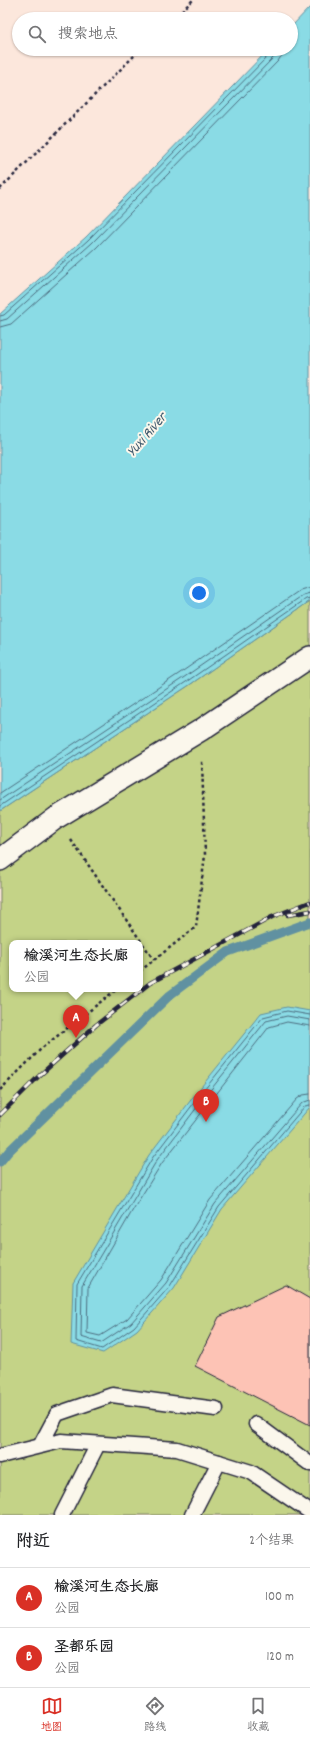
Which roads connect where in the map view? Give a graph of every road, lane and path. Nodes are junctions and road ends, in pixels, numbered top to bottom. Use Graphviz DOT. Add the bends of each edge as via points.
graph roads {
  1 [pos="193,0"];
  2 [pos="180,12"];
  3 [pos="134,56"];
  4 [pos="0,189"];
  5 [pos="310,657"];
  6 [pos="201,730"];
  7 [pos="56,818"];
  8 [pos="0,860"];
  9 [pos="140,940"];
  10 [pos="143,944"];
  11 [pos="154,960"];
  12 [pos="143,969"];
  13 [pos="112,992"];
  14 [pos="0,1090"];
  15 [pos="216,1409"];
  16 [pos="256,1424"];
  17 [pos="98,1444"];
  18 [pos="40,1446"];
  19 [pos="0,1456"];
  20 [pos="220,1462"];
  21 [pos="310,1464"];
  22 [pos="310,1512"];
  23 [pos="62,1515"];
  24 [pos="192,1515"];
  1 -- 2 [label="path"];
  3 -- 4 [label="path"];
  5 -- 6 [label="street"];
  6 -- 7 [label="street"];
  6 -- 11 [label="path" via="205,855 196,927"];
  7 -- 8 [label="street"];
  7 -- 9 [label="path"];
  10 -- 11 [label="path"];
  11 -- 12 [label="path"];
  13 -- 14 [label="path" via="42,1048"];
  15 -- 18 [label="lane" via="112,1395 57,1414"];
  16 -- 21 [label="lane"];
  17 -- 18 [label="lane" via="61,1441"];
  17 -- 20 [label="lane" via="177,1450"];
  17 -- 23 [label="lane"];
  18 -- 19 [label="lane"];
  20 -- 22 [label="lane" via="251,1472"];
  20 -- 24 [label="lane"];
}
